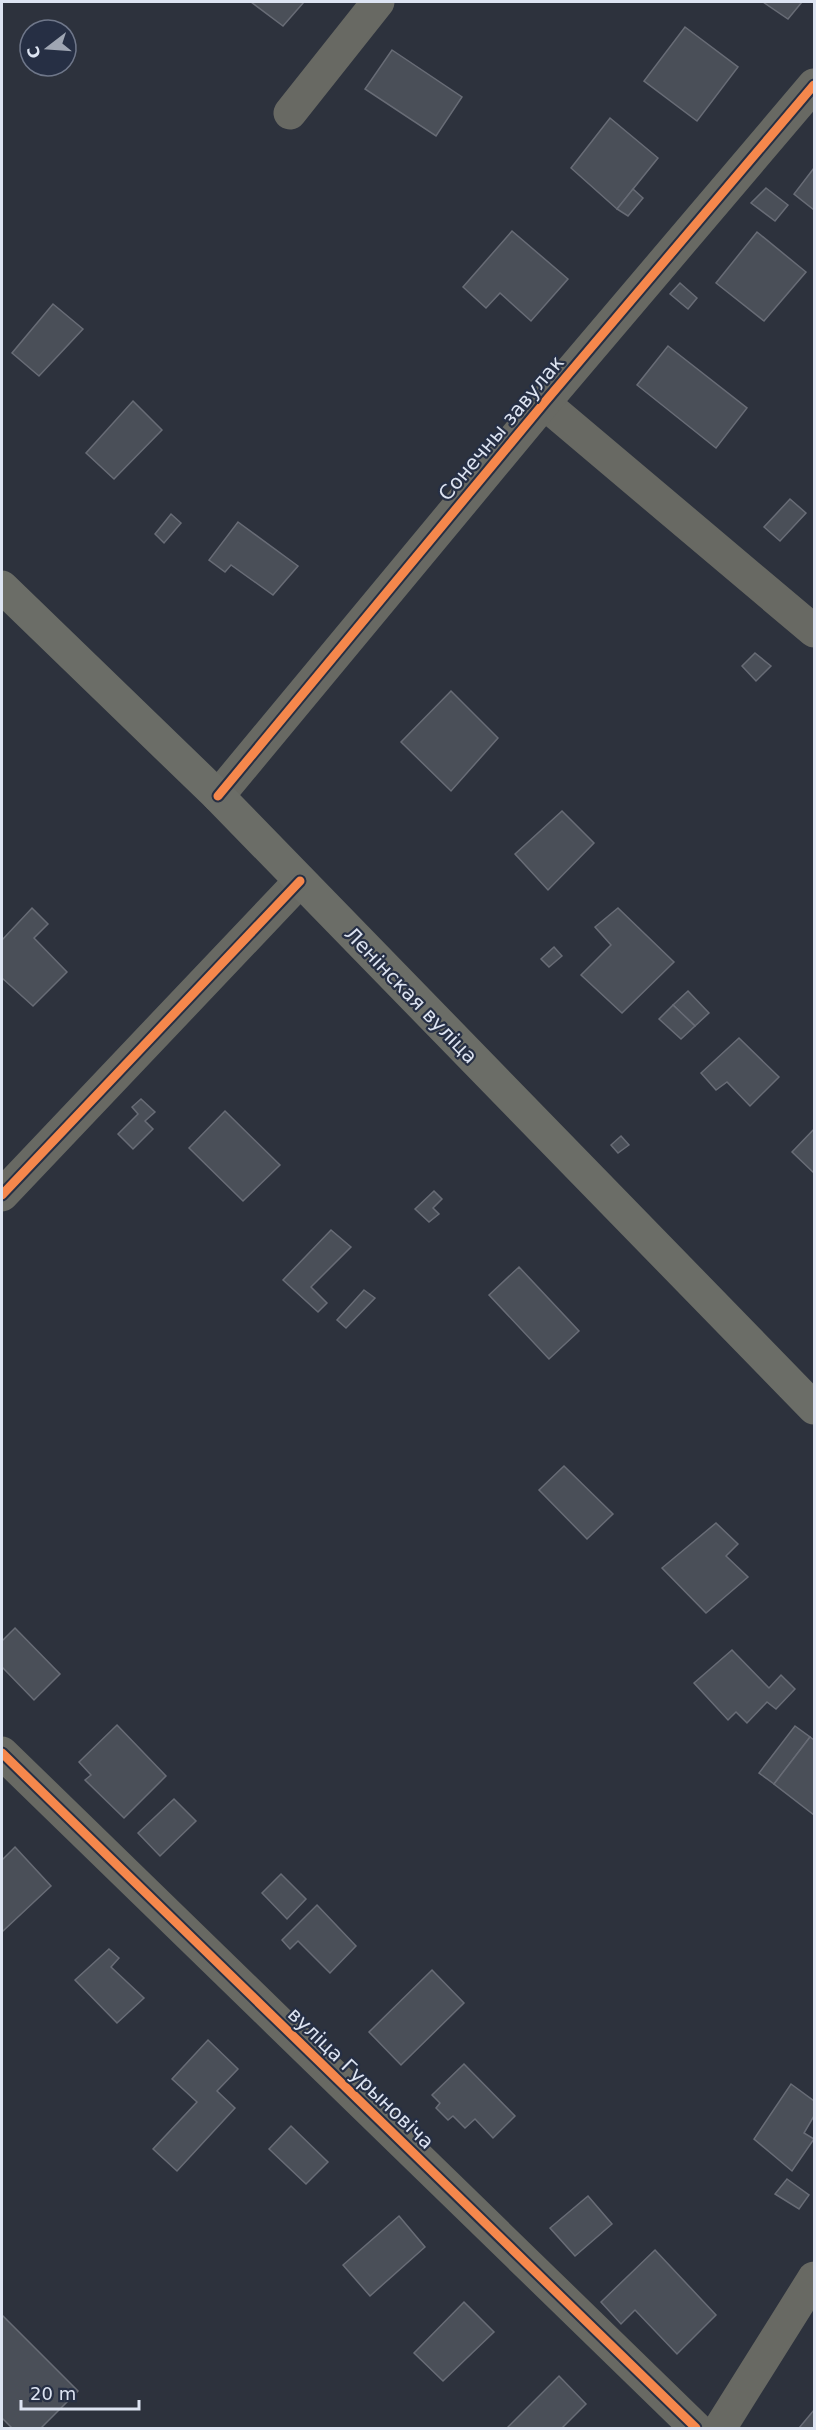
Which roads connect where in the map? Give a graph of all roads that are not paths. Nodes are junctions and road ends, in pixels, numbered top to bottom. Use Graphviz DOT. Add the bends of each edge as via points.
graph roads {
  1 [pos="378,2"];
  2 [pos="814,85"];
  3 [pos="290,113"];
  4 [pos="544,403"];
  5 [pos="2,587"];
  6 [pos="814,632"];
  7 [pos="218,796"];
  8 [pos="300,880"];
  9 [pos="2,1195"];
  10 [pos="814,1408"];
  11 [pos="2,1753"];
  12 [pos="814,2278"];
  13 [pos="696,2428"];
  14 [pos="720,2428"];
  1 -- 3 [label="street"];
  2 -- 4 [label="street, Сонечны завулак"];
  4 -- 6 [label="street"];
  4 -- 7 [label="street, Сонечны завулак"];
  5 -- 7 [label="main road, Ленінская вуліца"];
  7 -- 8 [label="main road, Ленінская вуліца"];
  8 -- 9 [label="street"];
  8 -- 10 [label="main road, Ленінская вуліца"];
  11 -- 13 [label="street, вуліца Гурыновіча"];
  12 -- 14 [label="street"];
}
